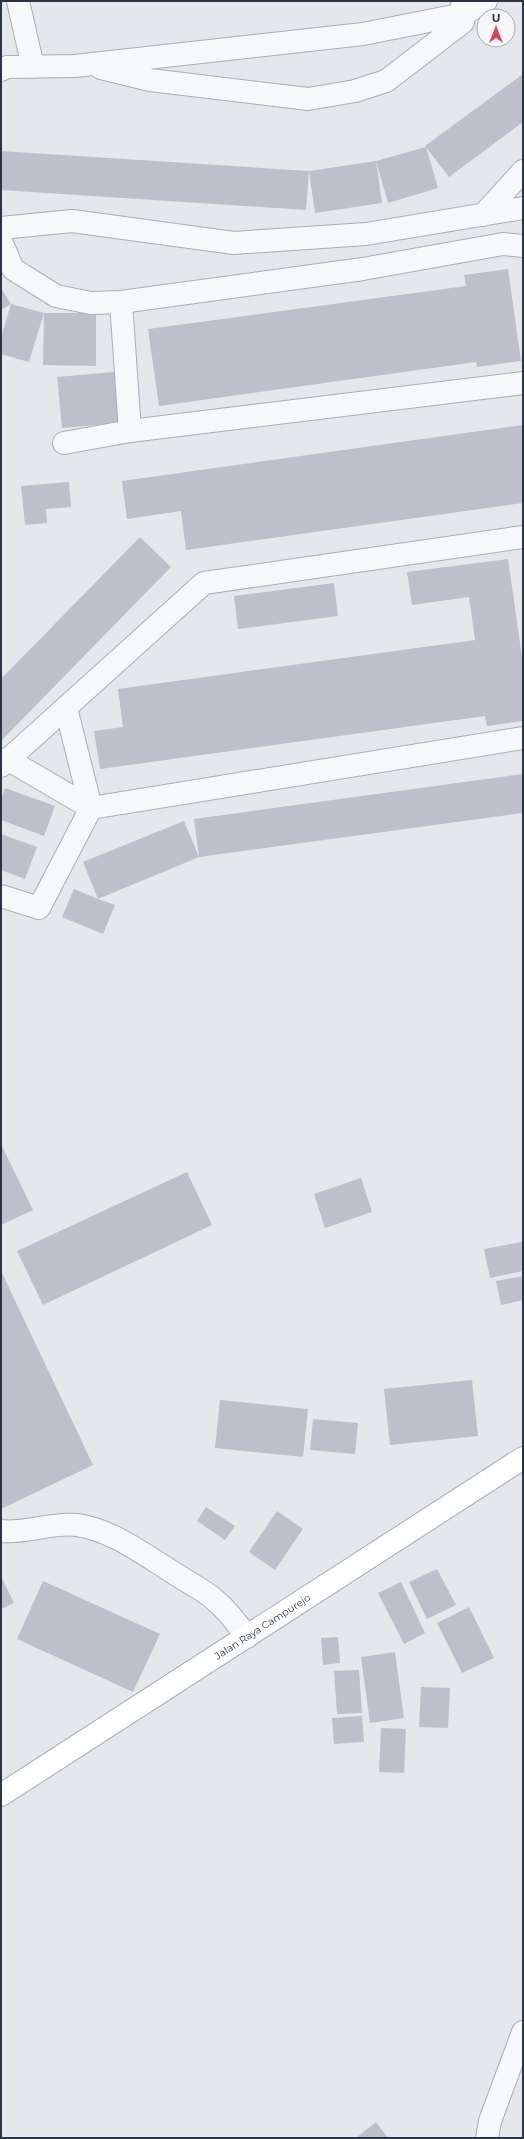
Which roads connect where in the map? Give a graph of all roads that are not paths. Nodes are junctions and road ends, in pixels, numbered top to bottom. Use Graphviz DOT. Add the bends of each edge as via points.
graph roads {
  1 [pos="18,1"];
  2 [pos="486,1"];
  3 [pos="463,8"];
  4 [pos="84,64"];
  5 [pos="33,66"];
  6 [pos="1,70"];
  7 [pos="523,171"];
  8 [pos="523,208"];
  9 [pos="484,215"];
  10 [pos="1,228"];
  11 [pos="366,234"];
  12 [pos="1,241"];
  13 [pos="523,246"];
  14 [pos="363,269"];
  15 [pos="121,302"];
  16 [pos="523,383"];
  17 [pos="130,431"];
  18 [pos="64,443"];
  19 [pos="523,537"];
  20 [pos="66,708"];
  21 [pos="523,738"];
  22 [pos="4,762"];
  23 [pos="91,808"];
  24 [pos="1,896"];
  25 [pos="523,1458"];
  26 [pos="1,1531"];
  27 [pos="247,1637"];
  28 [pos="1,1795"];
  29 [pos="523,2032"];
  30 [pos="487,2138"];
  1 -- 5 [label="street"];
  2 -- 3 [label="street"];
  3 -- 4 [label="street" via="363,34"];
  3 -- 4 [label="street" via="463,22 386,81 355,91 308,99 150,80"];
  4 -- 5 [label="street"];
  5 -- 6 [label="street" via="7,67"];
  7 -- 9 [label="street"];
  8 -- 9 [label="street"];
  9 -- 11 [label="street"];
  10 -- 11 [label="street" via="72,221 234,243"];
  11 -- 14 [label="street"];
  12 -- 15 [label="street" via="13,269 56,296 91,303"];
  13 -- 14 [label="street" via="503,244"];
  14 -- 15 [label="street"];
  15 -- 17 [label="street"];
  16 -- 17 [label="street"];
  17 -- 18 [label="street"];
  19 -- 20 [label="street" via="204,583"];
  20 -- 22 [label="street"];
  20 -- 23 [label="street"];
  21 -- 23 [label="street"];
  22 -- 23 [label="street"];
  23 -- 24 [label="street" via="39,908"];
  25 -- 27 [label="main road, Jalan Raya Campurejo"];
  26 -- 27 [label="street" via="76,1525 103,1532 214,1599 230,1613"];
  27 -- 28 [label="main road, Jalan Raya Campurejo"];
  29 -- 30 [label="street" via="490,2121"];
}
